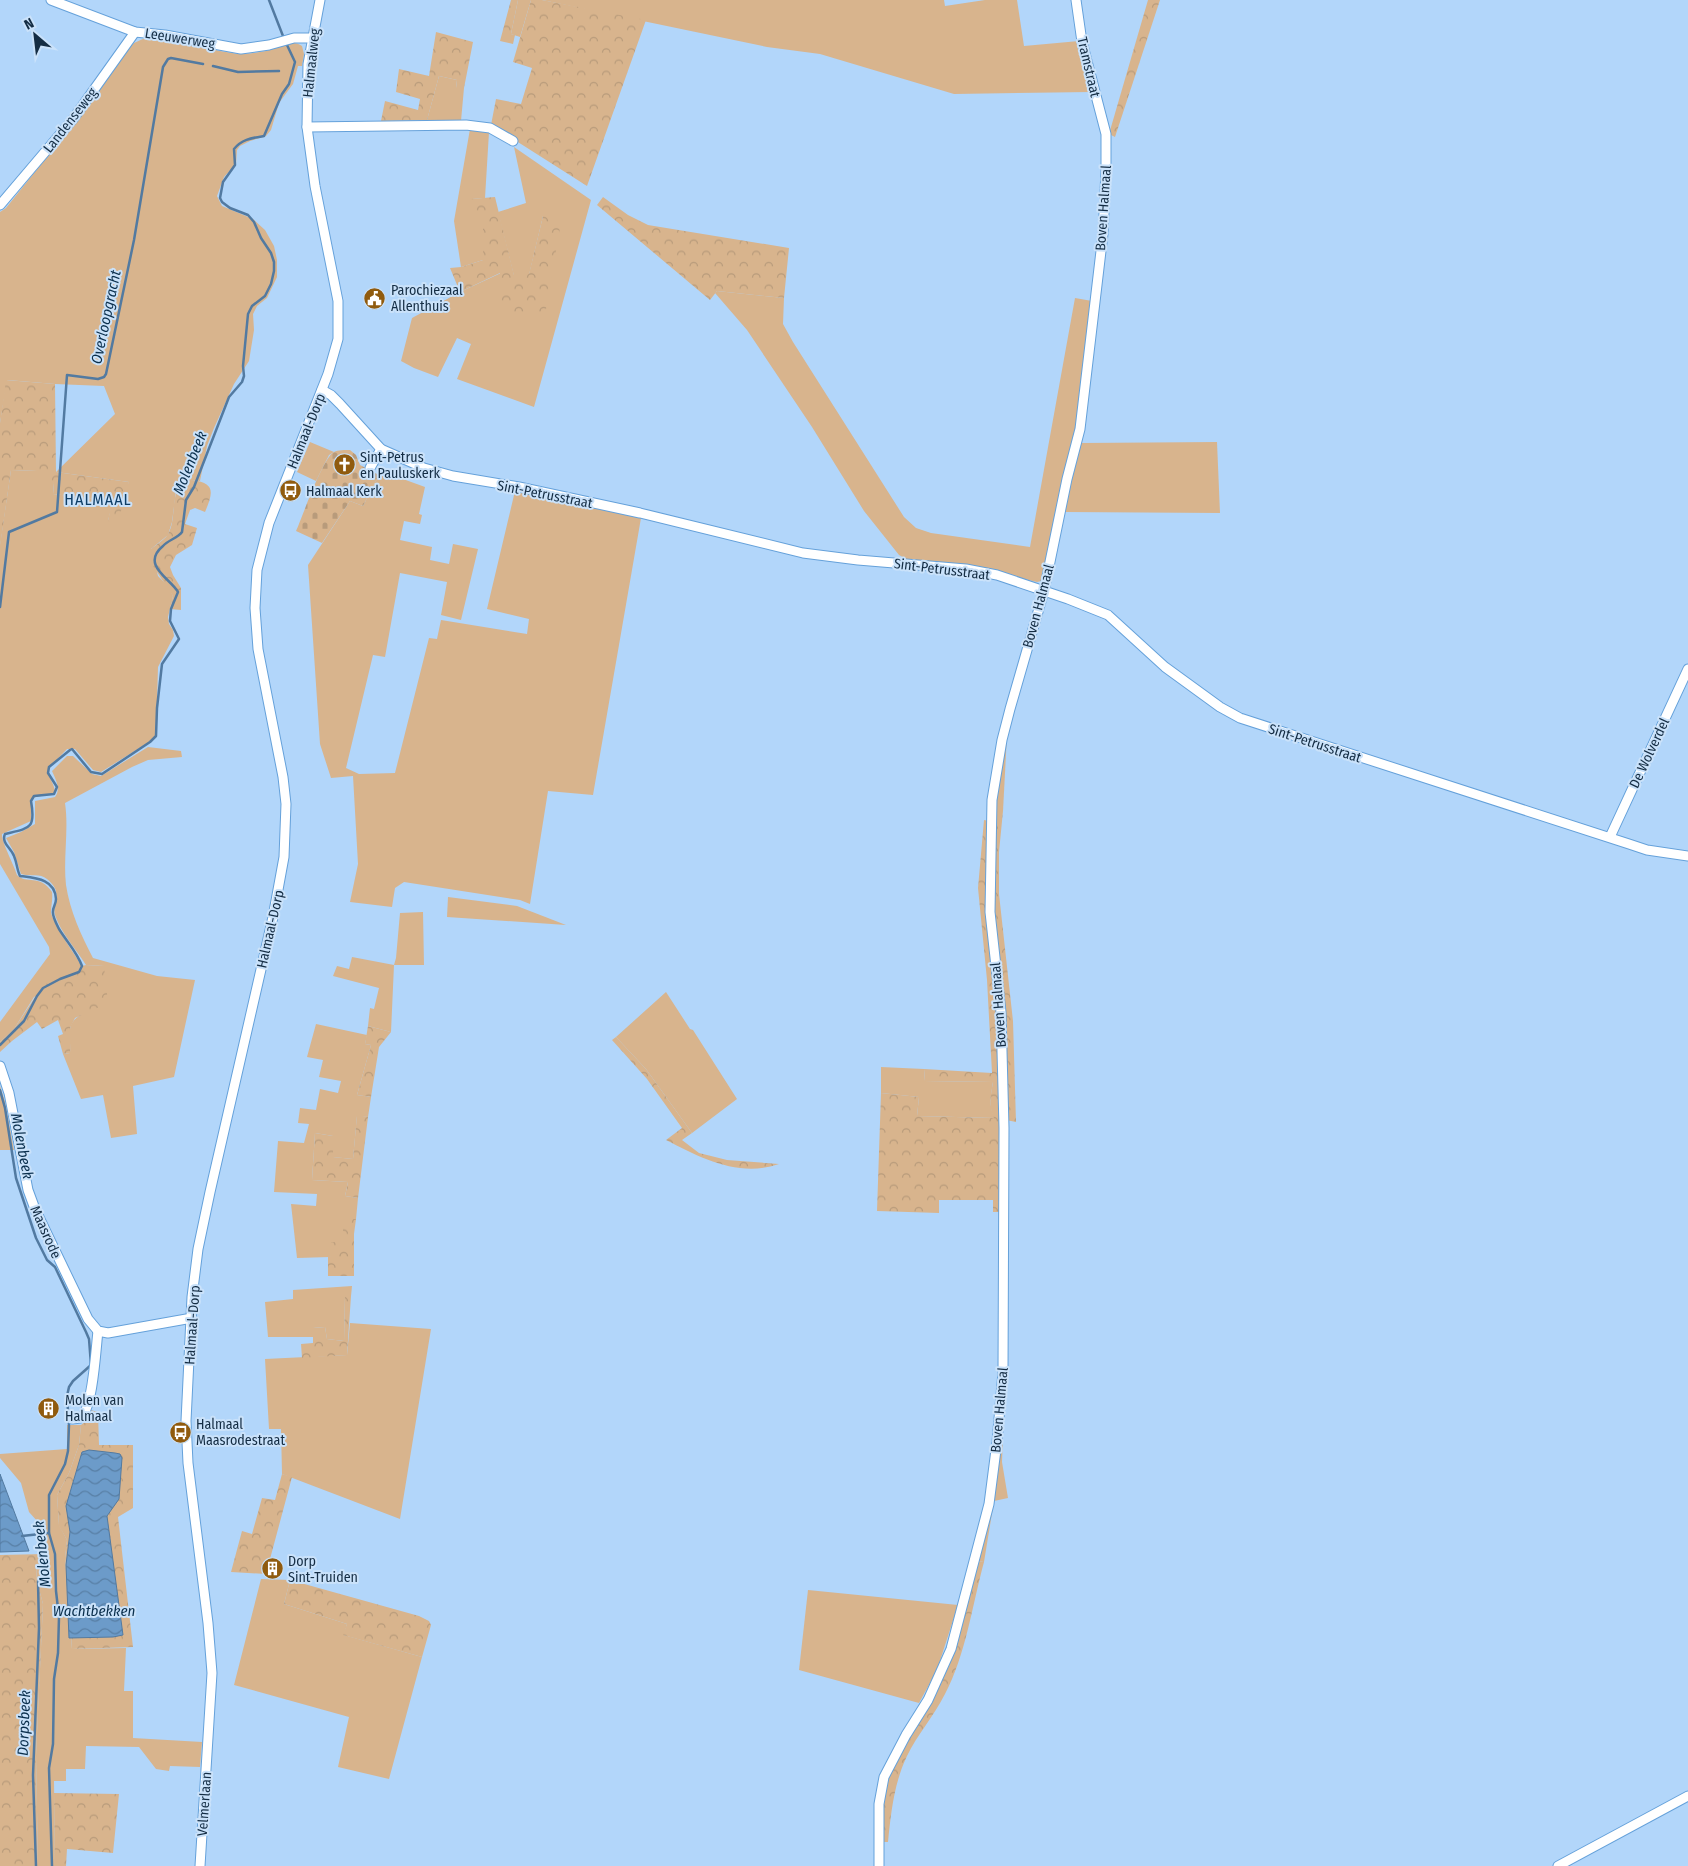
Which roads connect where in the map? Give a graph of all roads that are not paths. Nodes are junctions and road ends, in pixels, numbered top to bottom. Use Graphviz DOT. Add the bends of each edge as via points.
graph roads {
  1 [pos="51,0"];
  2 [pos="320,0"];
  3 [pos="1076,0"];
  4 [pos="135,32"];
  5 [pos="312,38"];
  6 [pos="307,127"];
  7 [pos="1106,134"];
  8 [pos="513,141"];
  9 [pos="0,205"];
  10 [pos="322,390"];
  11 [pos="381,449"];
  12 [pos="370,468"];
  13 [pos="1044,590"];
  14 [pos="1688,669"];
  15 [pos="1610,837"];
  16 [pos="1688,856"];
  17 [pos="0,1066"];
  18 [pos="192,1318"];
  19 [pos="98,1331"];
  20 [pos="72,1419"];
  21 [pos="208,1742"];
  22 [pos="1688,1796"];
  23 [pos="200,1866"];
  24 [pos="878,1866"];
  25 [pos="1558,1866"];
  1 -- 4 [label="street, Leeuwerweg"];
  2 -- 5 [label="street, Halmaalweg"];
  3 -- 7 [label="street, Tramstraat" via="1082,42"];
  4 -- 5 [label="street, Leeuwerweg" via="241,48 294,38"];
  4 -- 9 [label="street, Landenseweg" via="73,119"];
  5 -- 6 [label="street, Halmaalweg" via="308,64"];
  6 -- 8 [label="street" via="466,125 490,128"];
  6 -- 10 [label="street, Halmaal-Dorp" via="339,316 336,352"];
  7 -- 13 [label="street, Boven Halmaal" via="1103,234 1080,429"];
  10 -- 11 [label="street, Sint-Petrusstraat" via="340,404"];
  10 -- 18 [label="street, Halmaal-Dorp" via="270,523 257,570 258,649 286,804 284,858 200,1239"];
  11 -- 12 [label="street"];
  11 -- 13 [label="street, Sint-Petrusstraat" via="424,468 453,476 622,509 803,553 966,569"];
  13 -- 15 [label="street, Sint-Petrusstraat" via="1108,616 1165,667 1240,718"];
  13 -- 24 [label="street, Boven Halmaal" via="1010,709 992,800 990,912 1001,1012 1004,1128 1003,1372 993,1474 989,1504 951,1649 932,1694 884,1777 879,1804"];
  14 -- 15 [label="street, De Wolverdel"];
  15 -- 16 [label="street, Sint-Petrusstraat" via="1648,850"];
  17 -- 19 [label="street, Maasrode" via="9,1092 28,1190 35,1209 88,1319"];
  18 -- 19 [label="street" via="108,1333"];
  18 -- 21 [label="street, Halmaal-Dorp" via="186,1421 190,1482 211,1651"];
  19 -- 20 [label="street" via="92,1386 83,1414"];
  21 -- 23 [label="street, Velmerlaan"];
  22 -- 25 [label="street"];
}
